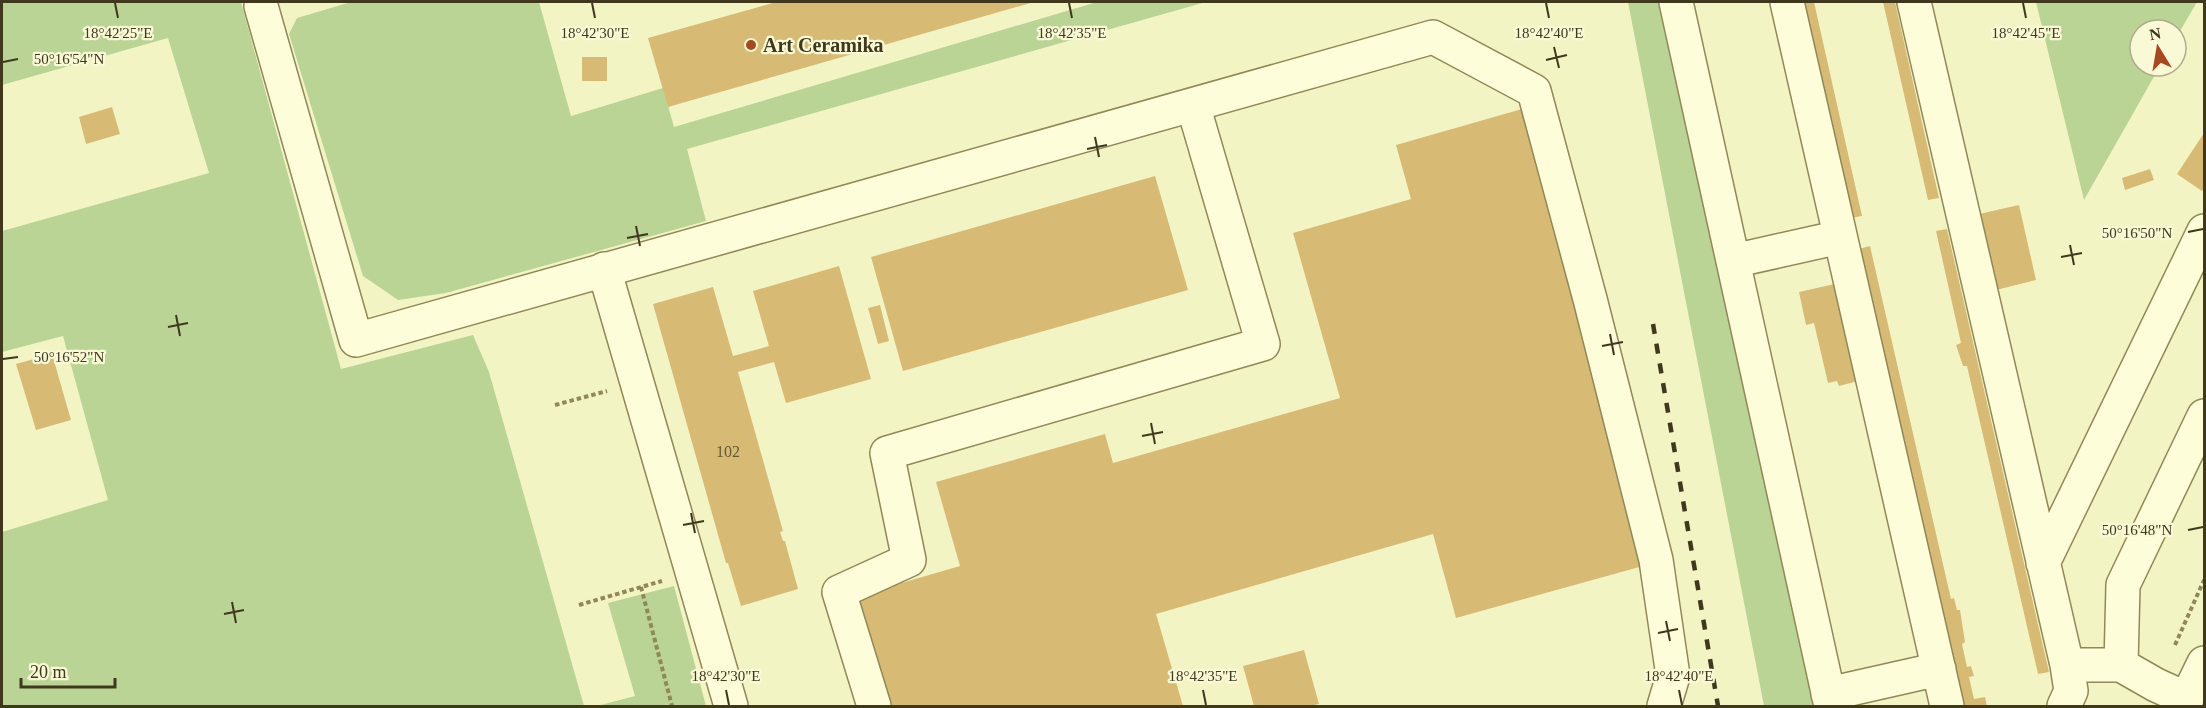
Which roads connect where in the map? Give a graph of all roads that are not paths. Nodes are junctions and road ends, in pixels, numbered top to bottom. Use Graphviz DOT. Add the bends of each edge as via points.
graph roads {
  1 [pos="1676,2"];
  2 [pos="1786,2"];
  3 [pos="1914,2"];
  4 [pos="266,3"];
  5 [pos="1193,105"];
  6 [pos="2205,231"];
  7 [pos="1840,237"];
  8 [pos="1733,261"];
  9 [pos="604,269"];
  10 [pos="2205,416"];
  11 [pos="2043,563"];
  12 [pos="2067,665"];
  13 [pos="2121,665"];
  14 [pos="1939,669"];
  15 [pos="2195,685"];
  16 [pos="1829,700"];
  17 [pos="730,706"];
  18 [pos="874,706"];
  19 [pos="1664,706"];
  20 [pos="1947,706"];
  21 [pos="2064,706"];
  1 -- 8 [label="lane"];
  2 -- 7 [label="lane"];
  3 -- 11 [label="lane"];
  4 -- 9 [label="lane" via="356,340"];
  5 -- 9 [label="lane"];
  5 -- 18 [label="lane" via="1263,344 887,453 909,560 839,592"];
  5 -- 19 [label="lane" via="1433,37 1534,91 1656,560 1673,676"];
  6 -- 11 [label="lane"];
  7 -- 8 [label="lane"];
  7 -- 14 [label="lane"];
  8 -- 16 [label="lane"];
  9 -- 17 [label="lane"];
  10 -- 13 [label="lane" via="2124,585"];
  11 -- 12 [label="lane"];
  12 -- 13 [label="lane"];
  12 -- 21 [label="lane" via="2072,692"];
  13 -- 15 [label="lane" via="2156,685"];
  14 -- 16 [label="lane"];
  14 -- 20 [label="lane"];
}
